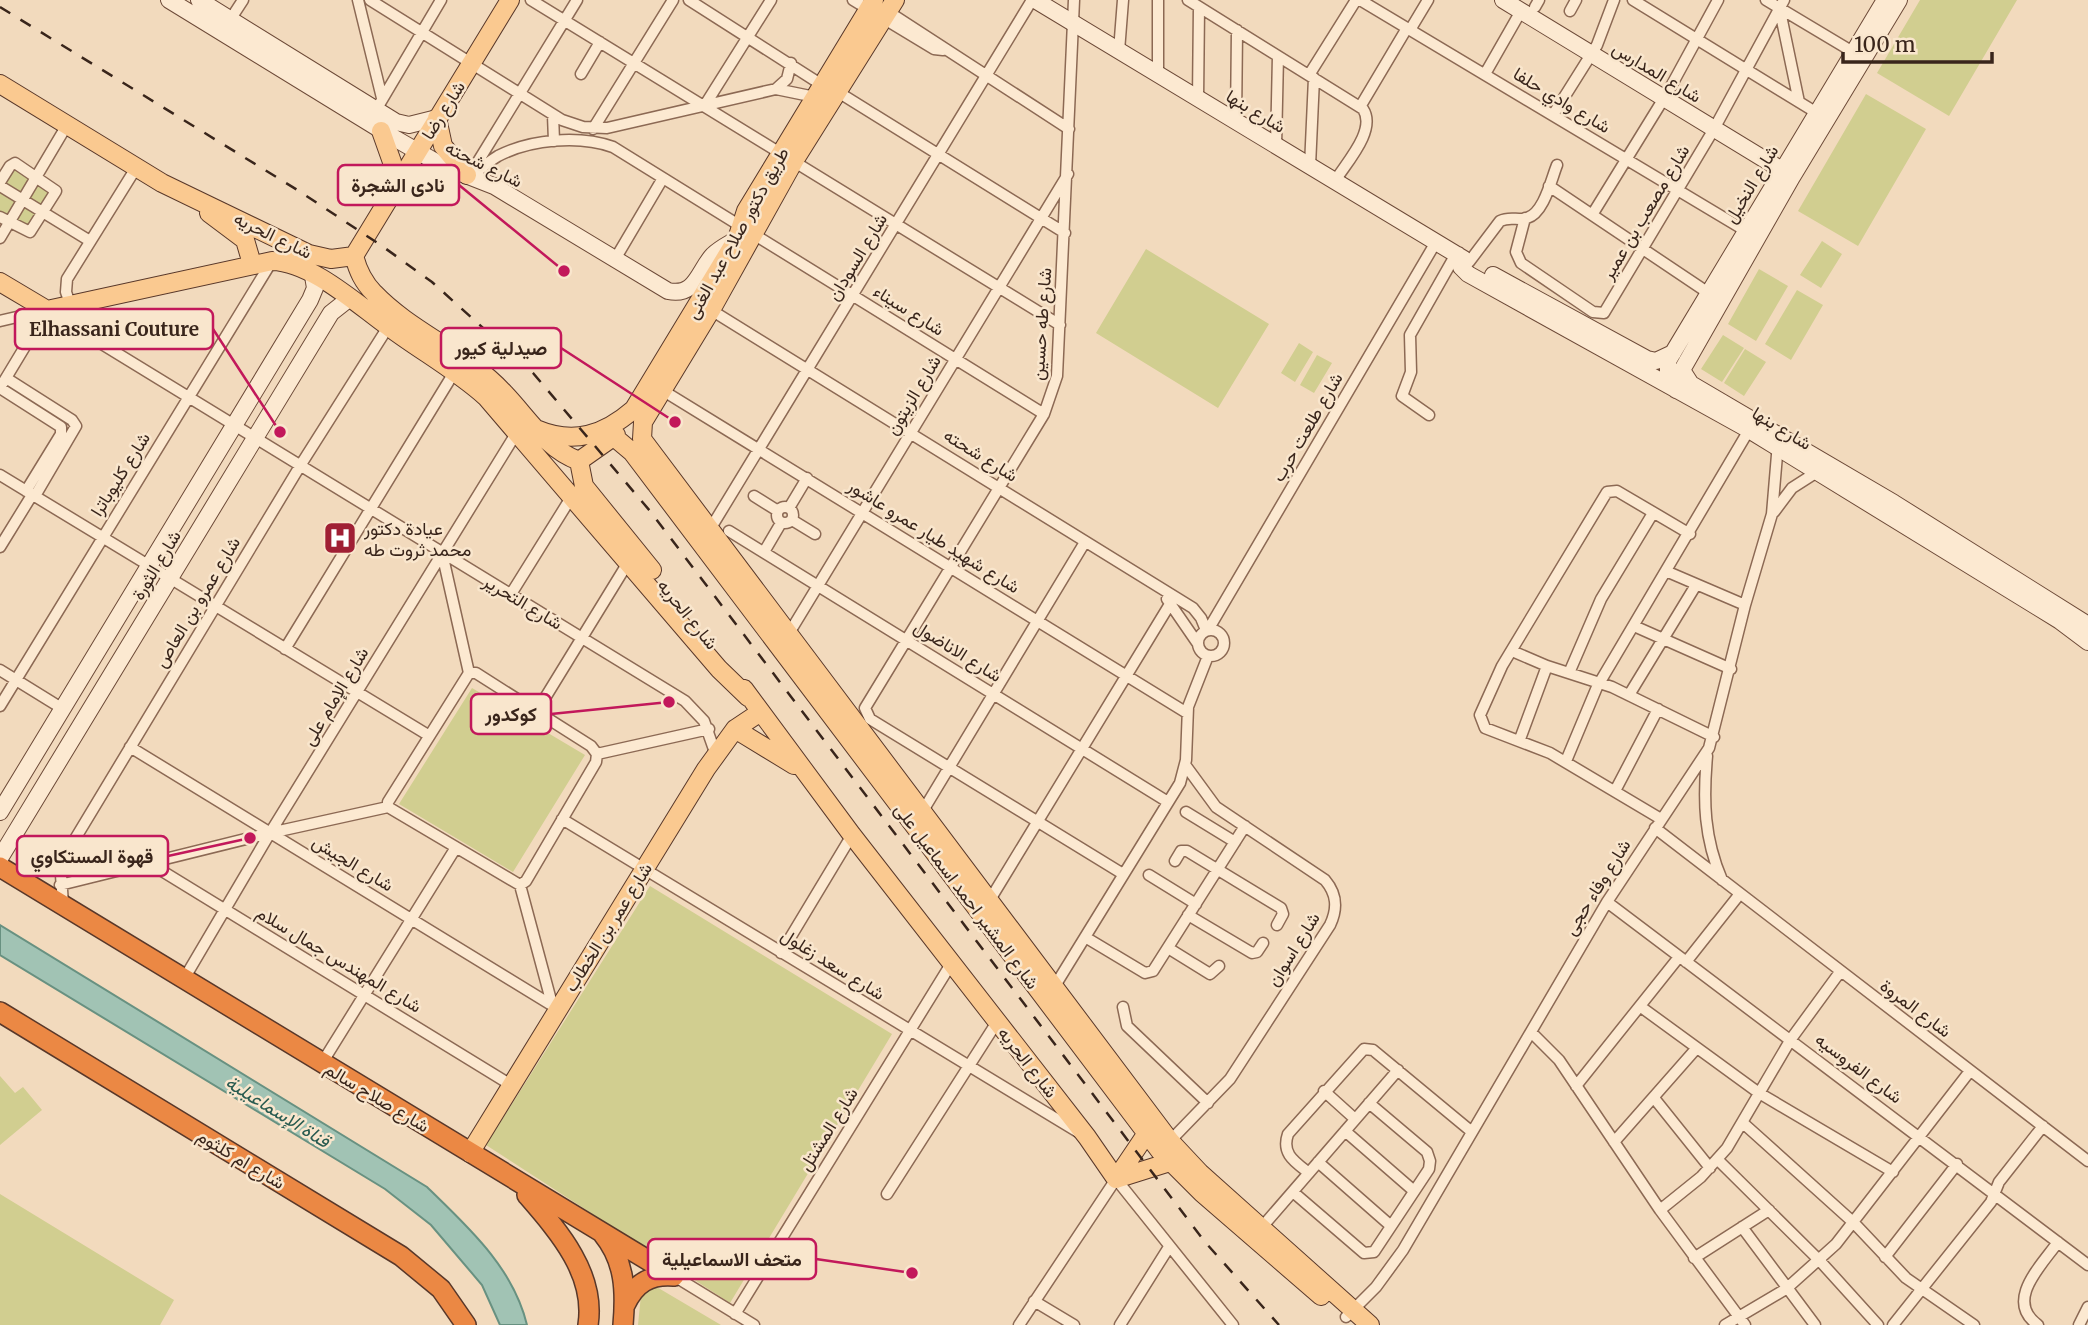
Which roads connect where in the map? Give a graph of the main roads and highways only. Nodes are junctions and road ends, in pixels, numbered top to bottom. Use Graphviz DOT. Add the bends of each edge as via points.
graph roads {
  1 [pos="169,0"];
  2 [pos="199,0"];
  3 [pos="510,0"];
  4 [pos="1033,0"];
  5 [pos="1503,0"];
  6 [pos="1885,0"];
  7 [pos="1899,0"];
  8 [pos="876,5"];
  9 [pos="1530,5"];
  10 [pos="0,84"];
  11 [pos="438,118"];
  12 [pos="388,129"];
  13 [pos="417,151"];
  14 [pos="1790,169"];
  15 [pos="470,176"];
  16 [pos="177,191"];
  17 [pos="391,193"];
  18 [pos="744,233"];
  19 [pos="354,256"];
  20 [pos="252,264"];
  21 [pos="313,276"];
  22 [pos="0,282"];
  23 [pos="350,298"];
  24 [pos="310,300"];
  25 [pos="378,308"];
  26 [pos="331,313"];
  27 [pos="431,345"];
  28 [pos="1678,359"];
  29 [pos="1655,369"];
  30 [pos="1676,390"];
  31 [pos="634,410"];
  32 [pos="536,429"];
  33 [pos="613,436"];
  34 [pos="1778,441"];
  35 [pos="645,443"];
  36 [pos="579,461"];
  37 [pos="1891,508"];
  38 [pos="2088,625"];
  39 [pos="2088,642"];
  40 [pos="748,698"];
  41 [pos="759,713"];
  42 [pos="735,729"];
  43 [pos="803,771"];
  44 [pos="0,813"];
  45 [pos="918,819"];
  46 [pos="3,849"];
  47 [pos="0,867"];
  48 [pos="1050,994"];
  49 [pos="0,1012"];
  50 [pos="1147,1133"];
  51 [pos="470,1153"];
  52 [pos="1170,1162"];
  53 [pos="1116,1179"];
  54 [pos="515,1182"];
  55 [pos="601,1232"];
  56 [pos="624,1315"];
  57 [pos="1351,1317"];
  58 [pos="466,1325"];
  59 [pos="587,1325"];
  60 [pos="1370,1325"];
  1 -- 12 [label="main road, شارع شحته"];
  2 -- 12 [label="main road, شارع شحته" via="379,104"];
  3 -- 11 [label="main road, شارع رضا"];
  4 -- 29 [label="main road, شارع بنها" via="1461,257 1461,267 1468,274"];
  5 -- 9 [label="main road, شارع المدارس"];
  6 -- 14 [label="main road, شارع النخيل" via="1817,113"];
  7 -- 14 [label="main road, شارع النخيل"];
  8 -- 18 [label="main road, طريق دكتور صلاح عبد الغنى"];
  9 -- 14 [label="main road, شارع المدارس" via="1594,50"];
  10 -- 16 [label="main road, شارع الحريه"];
  11 -- 12 [label="main road, شارع شحته"];
  11 -- 13 [label="main road, شارع رضا"];
  11 -- 15 [label="main road" via="443,146"];
  12 -- 13 [label="main road, شارع شحته"];
  12 -- 17 [label="main road"];
  13 -- 15 [label="main road, شارع شحته"];
  13 -- 17 [label="main road, شارع رضا"];
  14 -- 28 [label="main road, شارع النخيل"];
  14 -- 28 [label="main road, شارع النخيل" via="1707,292"];
  15 -- 18 [label="main road, شارع شحته" via="663,289 680,292 695,284 715,254"];
  16 -- 19 [label="main road, شارع الحريه" via="309,254 331,259"];
  16 -- 20 [label="main road" via="240,236 248,245"];
  17 -- 19 [label="main road, شارع رضا"];
  18 -- 31 [label="main road, طريق دكتور صلاح عبد الغنى"];
  18 -- 35 [label="main road, طريق دكتور صلاح عبد الغنى" via="711,310 642,427"];
  19 -- 25 [label="main road, شارع الحريه"];
  20 -- 21 [label="main road, شارع الحريه" via="289,263"];
  20 -- 22 [label="main road" via="47,310"];
  21 -- 23 [label="main road, شارع الحريه"];
  21 -- 24 [label="main road, شارع الثورة"];
  23 -- 25 [label="main road, شارع الحريه"];
  23 -- 26 [label="main road, شارع الثورة"];
  24 -- 26 [label="main road" via="325,303"];
  24 -- 44 [label="main road, شارع الثورة"];
  25 -- 27 [label="main road, شارع الحريه"];
  25 -- 27 [label="main road, شارع الحريه" via="388,327"];
  26 -- 46 [label="main road, شارع الثورة"];
  27 -- 32 [label="main road, شارع الحريه" via="488,377"];
  27 -- 40 [label="main road, شارع الحريه" via="486,397"];
  28 -- 29 [label="main road"];
  28 -- 30 [label="main road" via="1667,371"];
  28 -- 34 [label="main road, شارع بنها" via="1691,384"];
  29 -- 30 [label="main road, شارع بنها"];
  30 -- 34 [label="main road, شارع بنها"];
  31 -- 32 [label="main road, طريق دكتور صلاح عبد الغنى" via="608,429 587,437 566,438"];
  31 -- 33 [label="main road"];
  32 -- 36 [label="main road, شارع الحريه"];
  33 -- 36 [label="main road"];
  33 -- 45 [label="main road, شارع المشير احمد اسماعيل على" via="632,452"];
  34 -- 37 [label="main road, شارع بنها"];
  34 -- 37 [label="main road, شارع بنها" via="1817,472"];
  35 -- 45 [label="main road, شارع المشير احمد اسماعيل على"];
  36 -- 40 [label="main road, شارع الحريه" via="584,486 726,661"];
  37 -- 38 [label="main road, شارع بنها"];
  37 -- 39 [label="main road, شارع بنها"];
  40 -- 41 [label="main road, شارع الحريه"];
  41 -- 42 [label="main road, شارع عمر بن الخطاب"];
  41 -- 43 [label="main road, شارع الحريه"];
  42 -- 43 [label="main road"];
  42 -- 51 [label="main road, شارع عمر بن الخطاب" via="555,1006"];
  43 -- 53 [label="main road, شارع الحريه"];
  45 -- 48 [label="main road, شارع المشير احمد اسماعيل على"];
  47 -- 51 [label="highway, شارع صلاح سالم" via="62,895 184,979"];
  48 -- 50 [label="main road, شارع المشير احمد اسماعيل على"];
  48 -- 57 [label="main road, شارع المشير احمد اسماعيل على" via="1170,1141"];
  49 -- 58 [label="highway, شارع ام كلثوم" via="401,1256 440,1289"];
  50 -- 52 [label="main road, شارع المشير احمد اسماعيل على"];
  50 -- 53 [label="main road"];
  51 -- 54 [label="highway, شارع صلاح سالم"];
  52 -- 53 [label="main road"];
  52 -- 57 [label="main road, شارع المشير احمد اسماعيل على"];
  54 -- 55 [label="highway, شارع صلاح سالم"];
  54 -- 59 [label="highway" via="578,1265 589,1294"];
  55 -- 56 [label="highway" via="619,1259"];
  55 -- 56 [label="highway, شارع صلاح سالم" via="674,1276 649,1278 639,1284"];
  57 -- 60 [label="main road, شارع المشير احمد اسماعيل على"];
}
